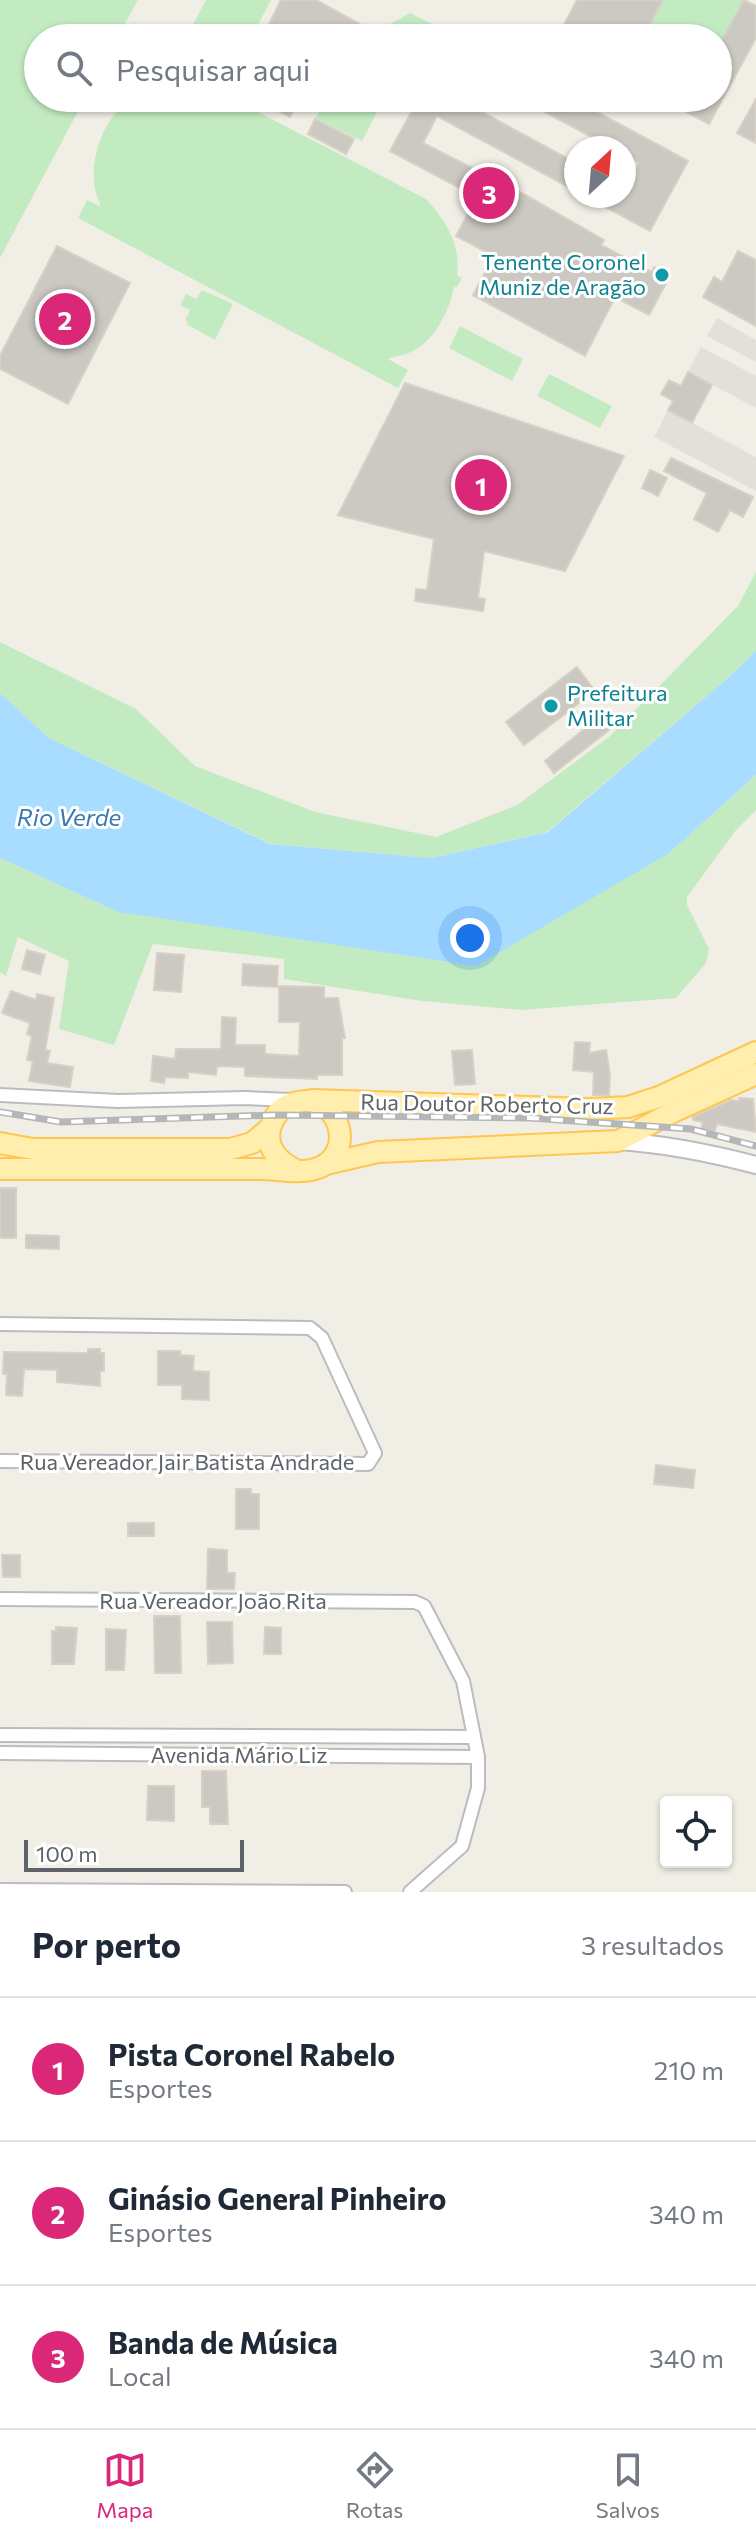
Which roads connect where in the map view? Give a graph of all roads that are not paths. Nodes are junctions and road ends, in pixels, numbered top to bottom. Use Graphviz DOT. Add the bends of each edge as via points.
graph roads {
  1 [pos="756,1052"];
  2 [pos="756,1074"];
  3 [pos="0,1095"];
  4 [pos="300,1101"];
  5 [pos="270,1128"];
  6 [pos="618,1141"];
  7 [pos="0,1143"];
  8 [pos="326,1164"];
  9 [pos="756,1165"];
  10 [pos="0,1169"];
  11 [pos="298,1171"];
  12 [pos="0,1324"];
  13 [pos="0,1461"];
  14 [pos="0,1599"];
  15 [pos="0,1735"];
  16 [pos="474,1737"];
  17 [pos="0,1753"];
  18 [pos="478,1757"];
  19 [pos="0,1890"];
  20 [pos="345,1892"];
  21 [pos="410,1892"];
  1 -- 4 [label="main road, Rua Doutor Roberto Cruz" via="628,1107"];
  2 -- 6 [label="main road"];
  3 -- 4 [label="street, Rua Doutor Roberto Cruz"];
  4 -- 5 [label="main road" via="275,1115"];
  4 -- 8 [label="main road" via="326,1107 339,1128 340,1142"];
  5 -- 7 [label="main road" via="252,1143 230,1149 33,1149"];
  5 -- 11 [label="main road" via="275,1155"];
  6 -- 8 [label="main road" via="378,1152"];
  6 -- 9 [label="street" via="655,1143"];
  8 -- 11 [label="main road"];
  10 -- 11 [label="main road"];
  12 -- 13 [label="street, Rua Vereador Jair Batista Andrade" via="310,1328 322,1338 375,1453 368,1464"];
  14 -- 16 [label="street, Rua Vereador João Rita" via="415,1602 432,1616 463,1681"];
  15 -- 16 [label="street, Avenida Mário Liz"];
  16 -- 18 [label="street"];
  17 -- 18 [label="street, Avenida Mário Liz"];
  18 -- 21 [label="street" via="478,1788 462,1846"];
  19 -- 20 [label="street"];
}
